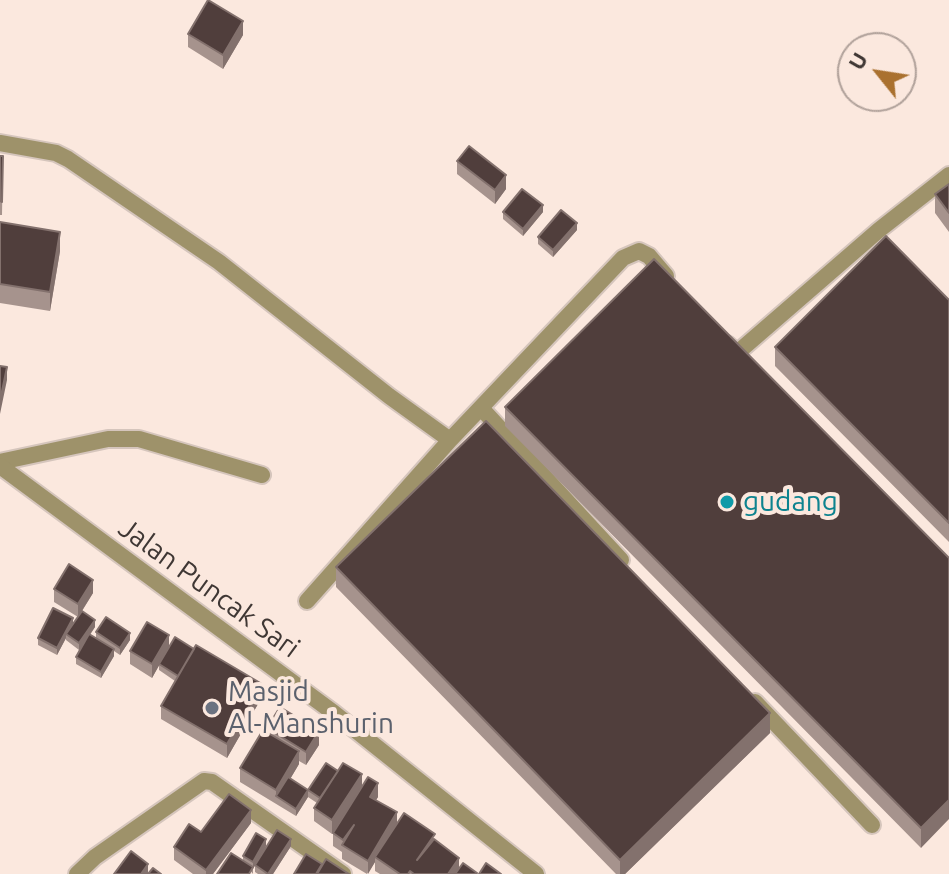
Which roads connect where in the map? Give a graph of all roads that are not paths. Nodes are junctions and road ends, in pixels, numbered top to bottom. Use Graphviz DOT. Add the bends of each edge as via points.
graph roads {
  1 [pos="0,143"];
  2 [pos="949,175"];
  3 [pos="677,290"];
  4 [pos="711,329"];
  5 [pos="481,408"];
  6 [pos="450,440"];
  7 [pos="0,464"];
  8 [pos="262,475"];
  9 [pos="633,573"];
  10 [pos="307,601"];
  11 [pos="742,688"];
  12 [pos="872,825"];
  13 [pos="77,874"];
  14 [pos="343,874"];
  15 [pos="536,874"];
  1 -- 6 [label="street" via="68,159 219,262"];
  2 -- 4 [label="street" via="742,358"];
  3 -- 5 [label="street" via="649,256 632,252 609,270"];
  5 -- 6 [label="street"];
  5 -- 9 [label="street"];
  6 -- 10 [label="street"];
  7 -- 8 [label="street" via="108,439 139,439"];
  7 -- 15 [label="street, Jalan Puncak Sari" via="334,713"];
  11 -- 12 [label="street"];
  13 -- 14 [label="street" via="204,781"];
}
